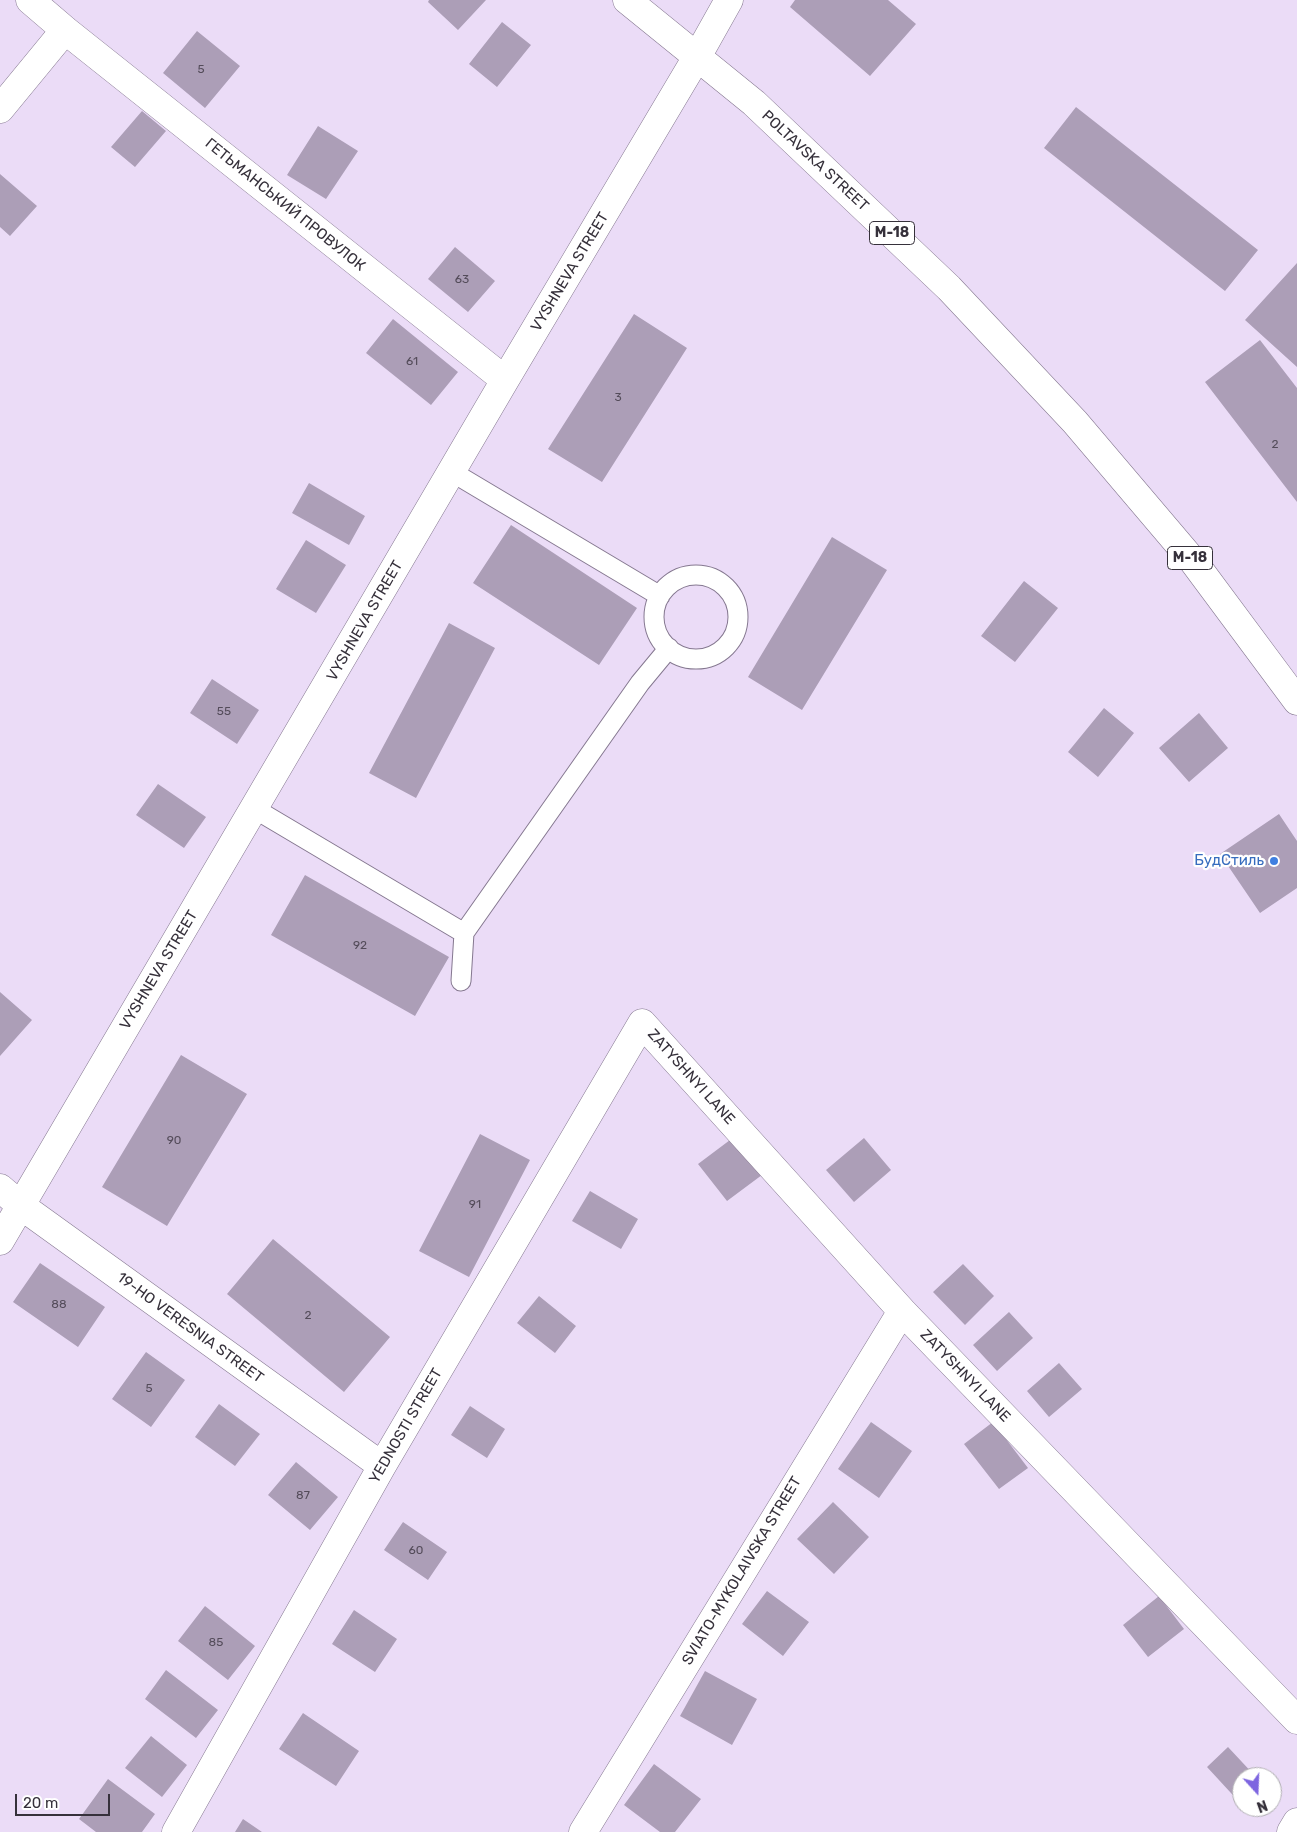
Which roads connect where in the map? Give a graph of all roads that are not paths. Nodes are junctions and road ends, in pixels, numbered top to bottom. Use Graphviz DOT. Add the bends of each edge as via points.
graph roads {
  1 [pos="30,0"];
  2 [pos="627,0"];
  3 [pos="729,0"];
  4 [pos="65,30"];
  5 [pos="697,57"];
  6 [pos="0,109"];
  7 [pos="505,380"];
  8 [pos="452,472"];
  9 [pos="660,596"];
  10 [pos="669,648"];
  11 [pos="1297,701"];
  12 [pos="255,809"];
  13 [pos="464,933"];
  14 [pos="461,981"];
  15 [pos="642,1023"];
  16 [pos="10,1197"];
  17 [pos="0,1241"];
  18 [pos="902,1311"];
  19 [pos="382,1466"];
  20 [pos="1297,1720"];
  21 [pos="1297,1822"];
  22 [pos="176,1832"];
  23 [pos="583,1832"];
  24 [pos="1291,1832"];
  1 -- 4 [label="main road, ГЕТЬМАНСЬКИЙ ПРОВУЛОК"];
  2 -- 5 [label="main road, POLTAVSKA STREET / М-18"];
  3 -- 5 [label="main road, VYSHNEVA STREET"];
  4 -- 6 [label="main road"];
  4 -- 7 [label="main road, ГЕТЬМАНСЬКИЙ ПРОВУЛОК"];
  5 -- 7 [label="main road, VYSHNEVA STREET"];
  5 -- 11 [label="main road, POLTAVSKA STREET / М-18" via="754,103 950,288 1075,422 1193,562"];
  7 -- 8 [label="main road, VYSHNEVA STREET"];
  8 -- 9 [label="lane"];
  8 -- 12 [label="main road, VYSHNEVA STREET"];
  9 -- 10 [label="lane" via="654,616 656,630"];
  9 -- 10 [label="lane" via="676,580 690,575 705,576 729,590 736,604 736,632 716,654 688,658"];
  10 -- 13 [label="lane" via="640,683"];
  12 -- 13 [label="lane"];
  12 -- 16 [label="main road, VYSHNEVA STREET"];
  13 -- 14 [label="lane"];
  15 -- 18 [label="main road, ZATYSHNYI LANE"];
  15 -- 19 [label="main road, YEDNOSTI STREET"];
  16 -- 17 [label="main road, VYSHNEVA STREET"];
  16 -- 19 [label="main road, 19-HO VERESNIA STREET"];
  18 -- 20 [label="main road, ZATYSHNYI LANE"];
  18 -- 23 [label="main road, SVIATO-MYKOLAIVSKA STREET"];
  19 -- 22 [label="main road, YEDNOSTI STREET"];
  21 -- 24 [label="main road"];
}
